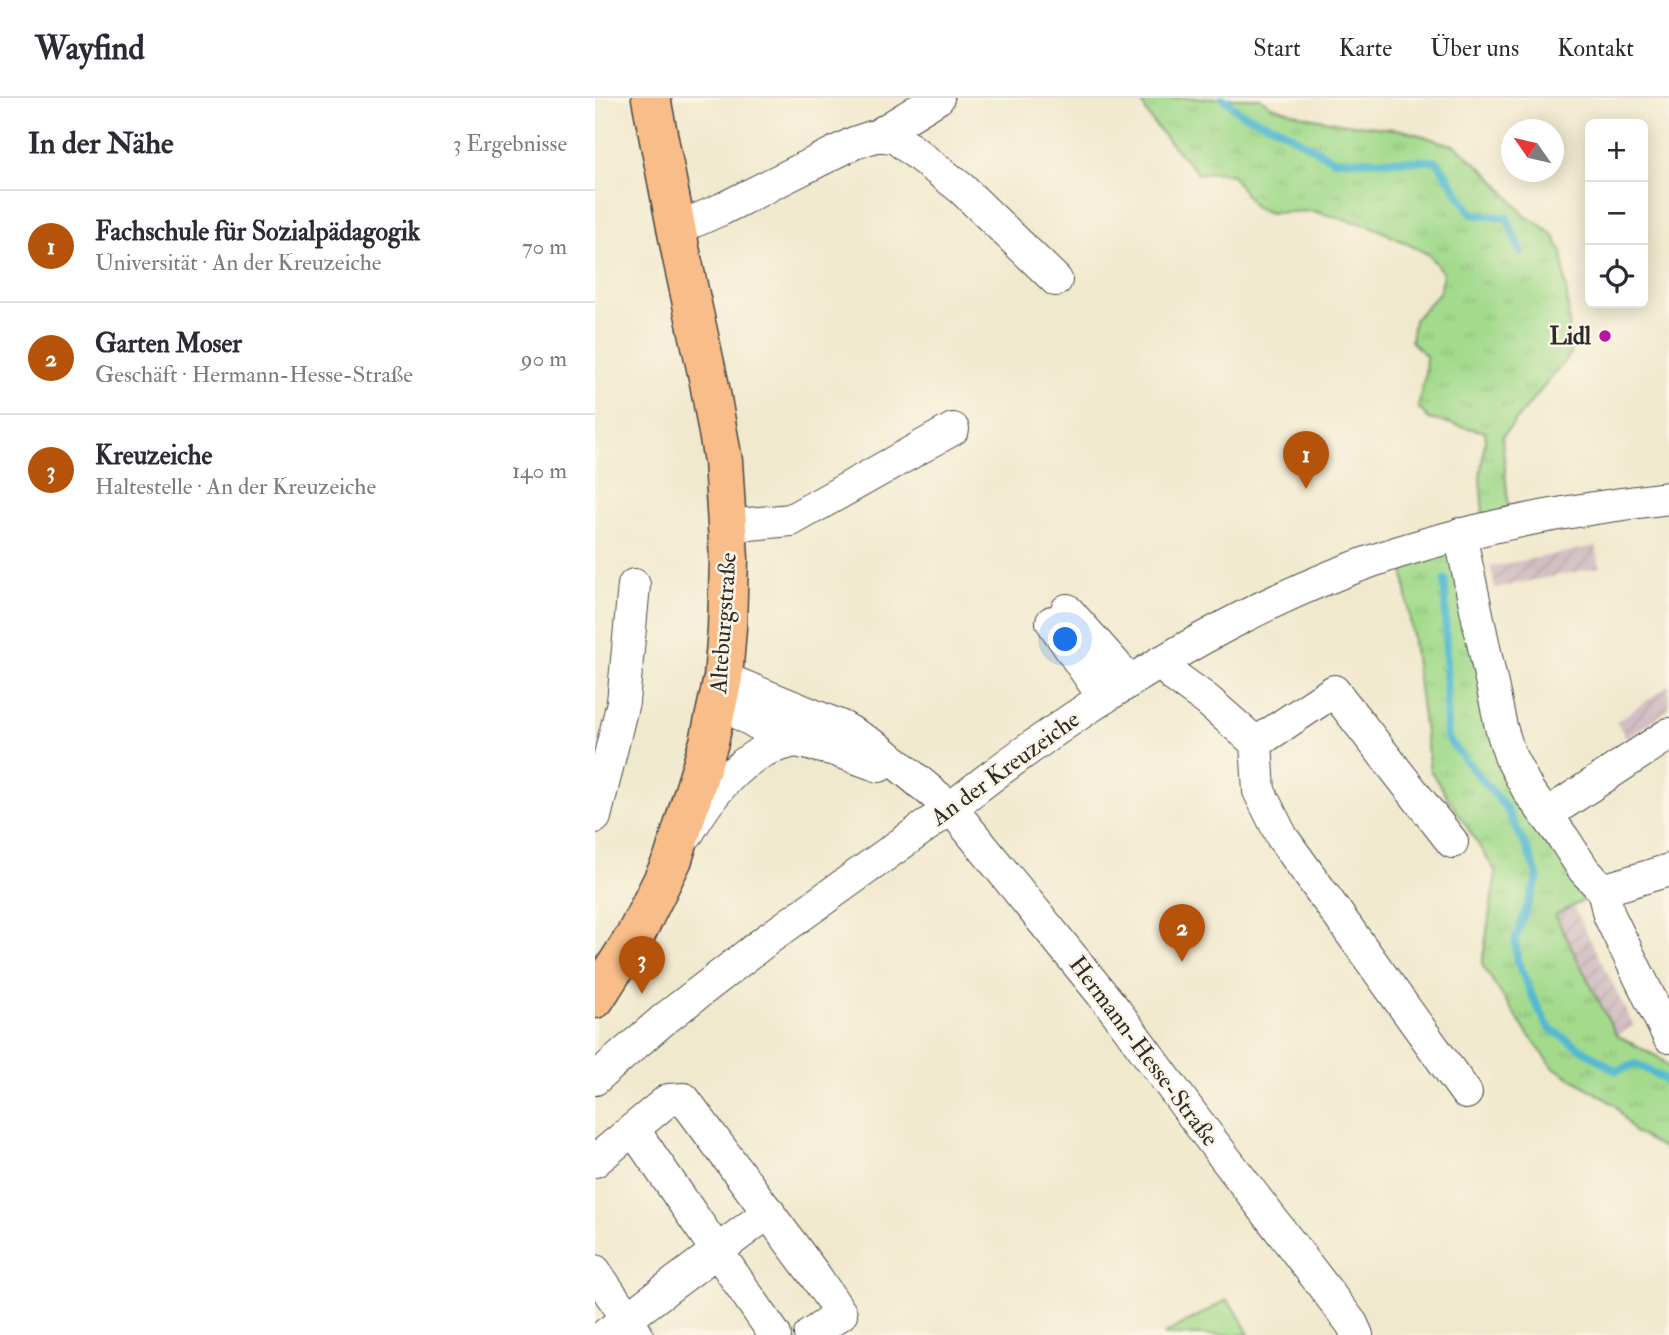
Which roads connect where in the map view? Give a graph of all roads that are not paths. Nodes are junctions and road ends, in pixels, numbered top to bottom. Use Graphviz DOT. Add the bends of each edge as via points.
graph roads {
  1 [pos="650,98"];
  2 [pos="938,98"];
  3 [pos="878,135"];
  4 [pos="675,226"];
  5 [pos="1056,280"];
  6 [pos="953,429"];
  7 [pos="1669,498"];
  8 [pos="728,526"];
  9 [pos="1460,534"];
  10 [pos="634,585"];
  11 [pos="1160,662"];
  12 [pos="1130,681"];
  13 [pos="720,689"];
  14 [pos="1104,698"];
  15 [pos="1669,734"];
  16 [pos="795,741"];
  17 [pos="1256,743"];
  18 [pos="916,779"];
  19 [pos="951,808"];
  20 [pos="1546,815"];
  21 [pos="595,817"];
  22 [pos="1451,842"];
  23 [pos="673,859"];
  24 [pos="1669,870"];
  25 [pos="1603,890"];
  26 [pos="595,999"];
  27 [pos="1669,1037"];
  28 [pos="595,1079"];
  29 [pos="1467,1093"];
  30 [pos="633,1129"];
  31 [pos="595,1161"];
  32 [pos="769,1212"];
  33 [pos="717,1250"];
  34 [pos="595,1270"];
  35 [pos="623,1329"];
  36 [pos="775,1335"];
  37 [pos="810,1335"];
  38 [pos="1357,1335"];
  1 -- 4 [label="main road, Alteburgstraße"];
  2 -- 3 [label="street"];
  3 -- 4 [label="street" via="722,209"];
  3 -- 5 [label="street" via="896,138 961,188"];
  4 -- 8 [label="main road, Alteburgstraße" via="716,421"];
  6 -- 8 [label="street" via="792,520"];
  7 -- 9 [label="street, An der Kreuzeiche" via="1562,512"];
  8 -- 13 [label="main road, Alteburgstraße" via="729,595"];
  9 -- 11 [label="street, An der Kreuzeiche" via="1310,585"];
  9 -- 20 [label="street" via="1501,727 1510,756"];
  10 -- 21 [label="street" via="623,702"];
  11 -- 12 [label="street, An der Kreuzeiche"];
  11 -- 17 [label="street"];
  12 -- 14 [label="street, An der Kreuzeiche"];
  12 -- 14 [label="street" via="1059,616"];
  13 -- 16 [label="street, Hermann-Hesse-Straße" via="742,716"];
  13 -- 18 [label="street, Hermann-Hesse-Straße" via="842,727 879,748"];
  13 -- 23 [label="main road, Alteburgstraße" via="709,742"];
  14 -- 19 [label="street, An der Kreuzeiche"];
  15 -- 20 [label="street"];
  16 -- 18 [label="street, Hermann-Hesse-Straße"];
  16 -- 23 [label="street" via="765,750 731,774"];
  17 -- 22 [label="street" via="1334,691"];
  17 -- 29 [label="street" via="1259,791 1282,837"];
  18 -- 19 [label="street, Hermann-Hesse-Straße"];
  19 -- 28 [label="street, An der Kreuzeiche" via="768,939"];
  19 -- 38 [label="street, Hermann-Hesse-Straße" via="1115,1010"];
  20 -- 25 [label="street"];
  23 -- 26 [label="main road, Alteburgstraße" via="635,936"];
  24 -- 25 [label="street"];
  25 -- 27 [label="street" via="1609,915"];
  30 -- 31 [label="street"];
  30 -- 32 [label="street" via="668,1100 684,1099"];
  30 -- 33 [label="street"];
  32 -- 33 [label="street"];
  32 -- 37 [label="street" via="841,1314"];
  33 -- 35 [label="street"];
  33 -- 36 [label="street"];
  34 -- 35 [label="street"];
}
